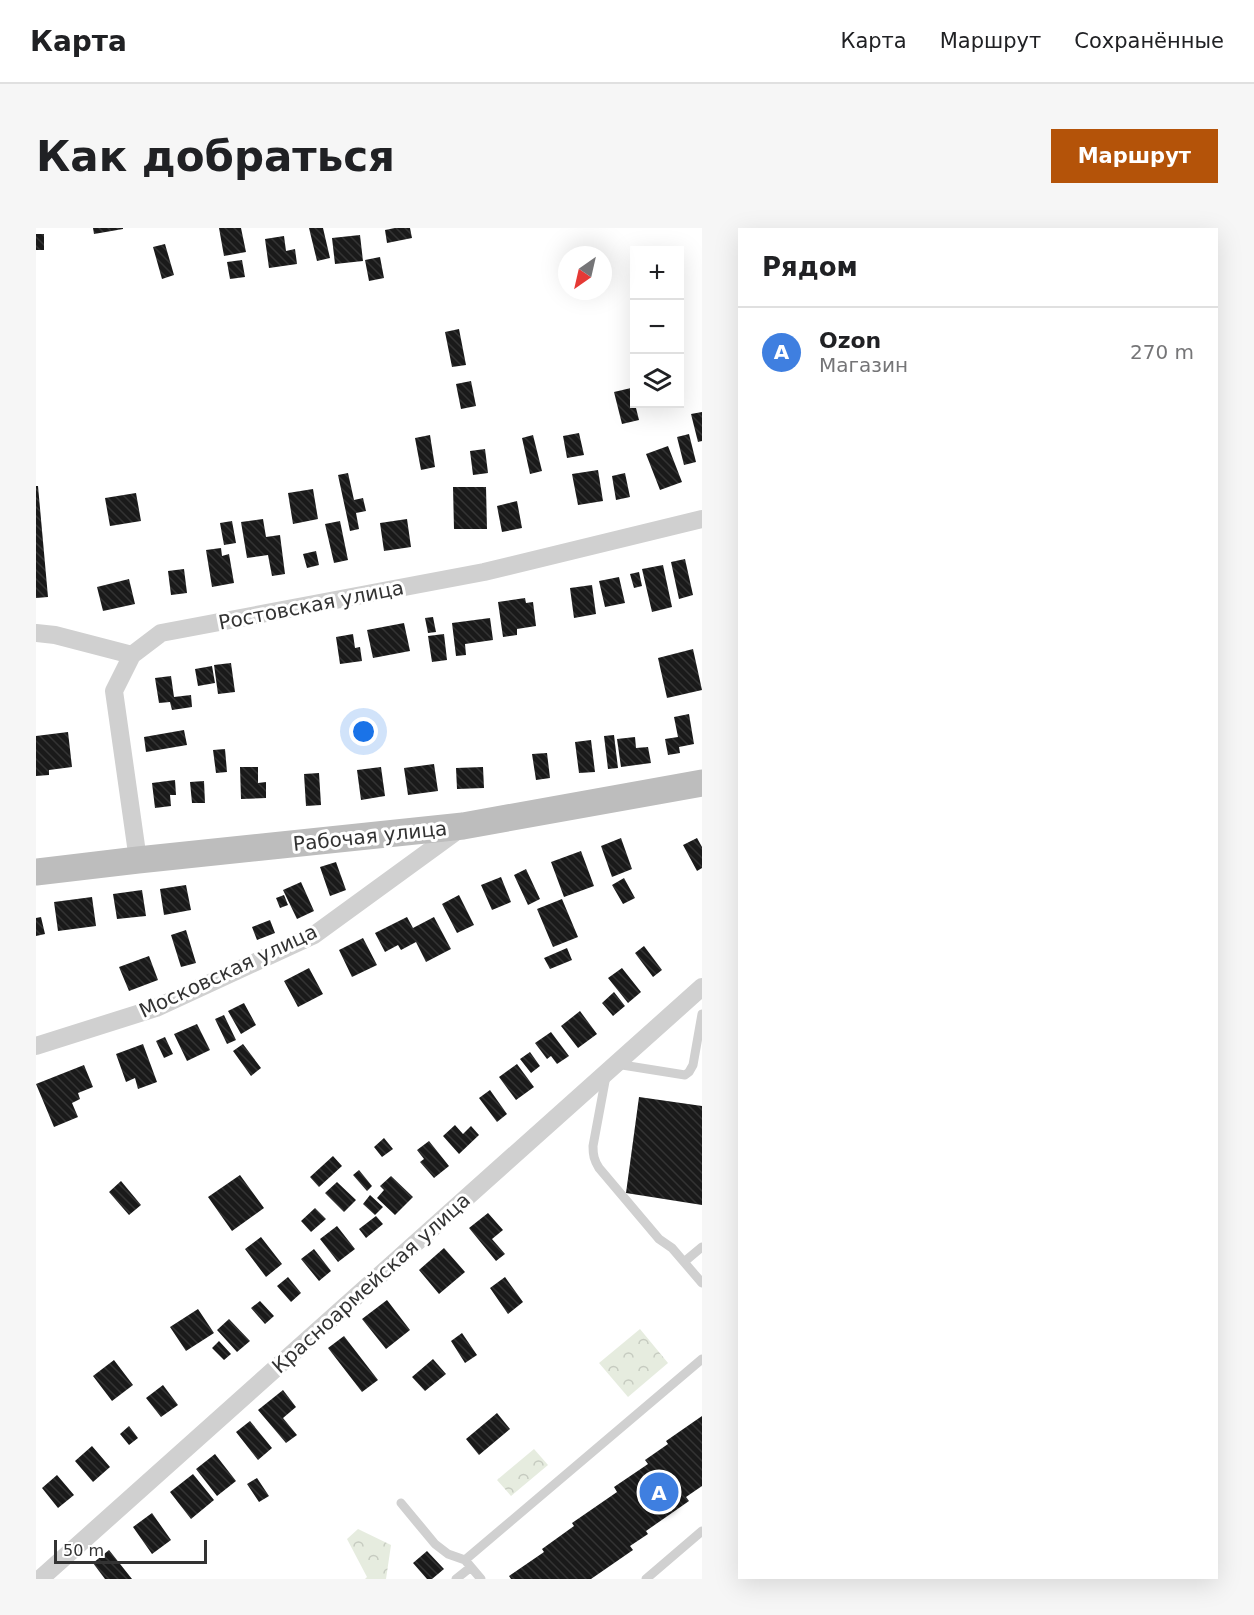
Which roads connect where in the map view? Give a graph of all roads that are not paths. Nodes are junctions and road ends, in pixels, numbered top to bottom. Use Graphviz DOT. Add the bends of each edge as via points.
graph roads {
  1 [pos="702,519"];
  2 [pos="36,633"];
  3 [pos="132,655"];
  4 [pos="702,783"];
  5 [pos="463,826"];
  6 [pos="138,860"];
  7 [pos="36,872"];
  8 [pos="702,987"];
  9 [pos="702,1014"];
  10 [pos="36,1046"];
  11 [pos="611,1069"];
  12 [pos="702,1246"];
  13 [pos="684,1262"];
  14 [pos="702,1284"];
  15 [pos="702,1359"];
  16 [pos="401,1503"];
  17 [pos="702,1531"];
  18 [pos="468,1563"];
  19 [pos="40,1579"];
  20 [pos="456,1579"];
  21 [pos="481,1579"];
  22 [pos="646,1579"];
  1 -- 3 [label="street, Ростовская улица" via="484,572 161,633"];
  2 -- 3 [label="street"];
  3 -- 6 [label="street, Ростовская улица" via="114,691"];
  4 -- 5 [label="street, Рабочая улица"];
  5 -- 6 [label="street, Рабочая улица"];
  5 -- 10 [label="street, Московская улица" via="314,935 156,1008"];
  6 -- 7 [label="street, Рабочая улица"];
  8 -- 11 [label="street, Красноармейская улица"];
  9 -- 11 [label="lane" via="693,1065 685,1075"];
  11 -- 13 [label="lane" via="593,1146 595,1162 659,1239"];
  11 -- 19 [label="street, Красноармейская улица"];
  12 -- 13 [label="lane"];
  13 -- 14 [label="lane"];
  15 -- 18 [label="lane"];
  16 -- 18 [label="lane" via="442,1550"];
  17 -- 22 [label="lane"];
  18 -- 20 [label="lane"];
  18 -- 21 [label="lane"];
}
